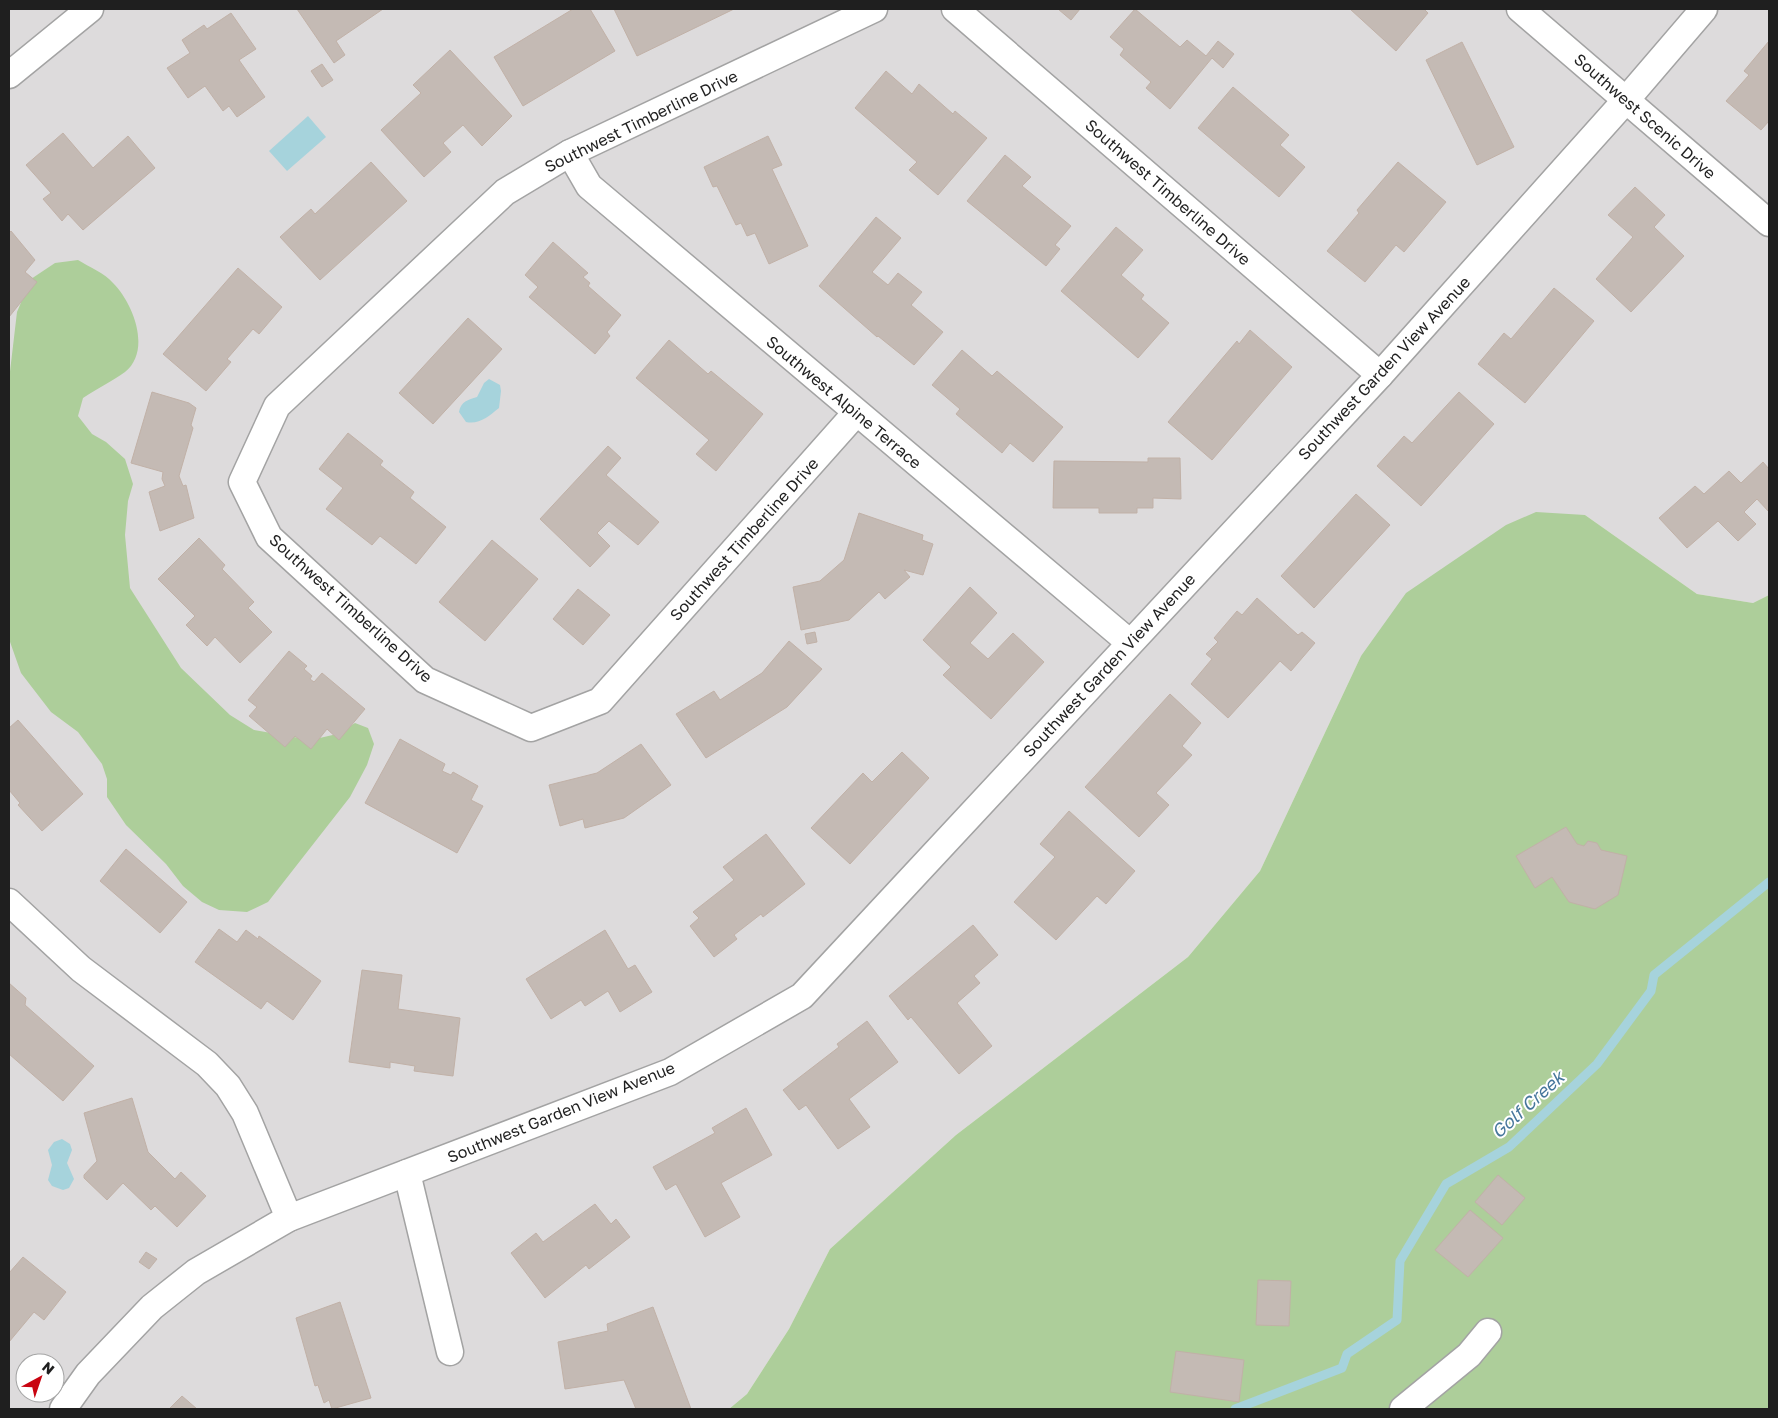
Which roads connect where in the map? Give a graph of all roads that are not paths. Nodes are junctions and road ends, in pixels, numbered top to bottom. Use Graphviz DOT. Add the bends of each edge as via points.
graph roads {
  1 [pos="90,9"];
  2 [pos="874,9"];
  3 [pos="955,9"];
  4 [pos="1520,9"];
  5 [pos="1704,9"];
  6 [pos="9,75"];
  7 [pos="1626,100"];
  8 [pos="570,153"];
  9 [pos="1769,223"];
  10 [pos="1380,375"];
  11 [pos="856,413"];
  12 [pos="1129,642"];
  13 [pos="9,902"];
  14 [pos="407,1173"];
  15 [pos="289,1218"];
  16 [pos="1488,1332"];
  17 [pos="450,1352"];
  18 [pos="63,1409"];
  19 [pos="1403,1409"];
  1 -- 6 [label="street"];
  2 -- 8 [label="street, Southwest Timberline Drive"];
  3 -- 10 [label="street, Southwest Timberline Drive"];
  4 -- 7 [label="street, Southwest Scenic Drive"];
  5 -- 7 [label="street, Southwest Garden View Avenue"];
  7 -- 9 [label="street, Southwest Scenic Drive"];
  7 -- 10 [label="street, Southwest Garden View Avenue"];
  8 -- 11 [label="street, Southwest Alpine Terrace" via="589,186"];
  8 -- 11 [label="street, Southwest Timberline Drive" via="505,192 278,406 242,482 269,537 425,680 531,728 600,701"];
  10 -- 12 [label="street, Southwest Garden View Avenue"];
  11 -- 12 [label="street, Southwest Alpine Terrace"];
  12 -- 14 [label="street, Southwest Garden View Avenue" via="802,996 670,1072"];
  13 -- 15 [label="street" via="81,969 207,1064 228,1086 245,1113"];
  14 -- 15 [label="street, Southwest Garden View Avenue"];
  14 -- 17 [label="street"];
  15 -- 18 [label="street, Southwest Garden View Avenue" via="196,1272 152,1307 88,1374"];
  16 -- 19 [label="street" via="1469,1355"];
}
